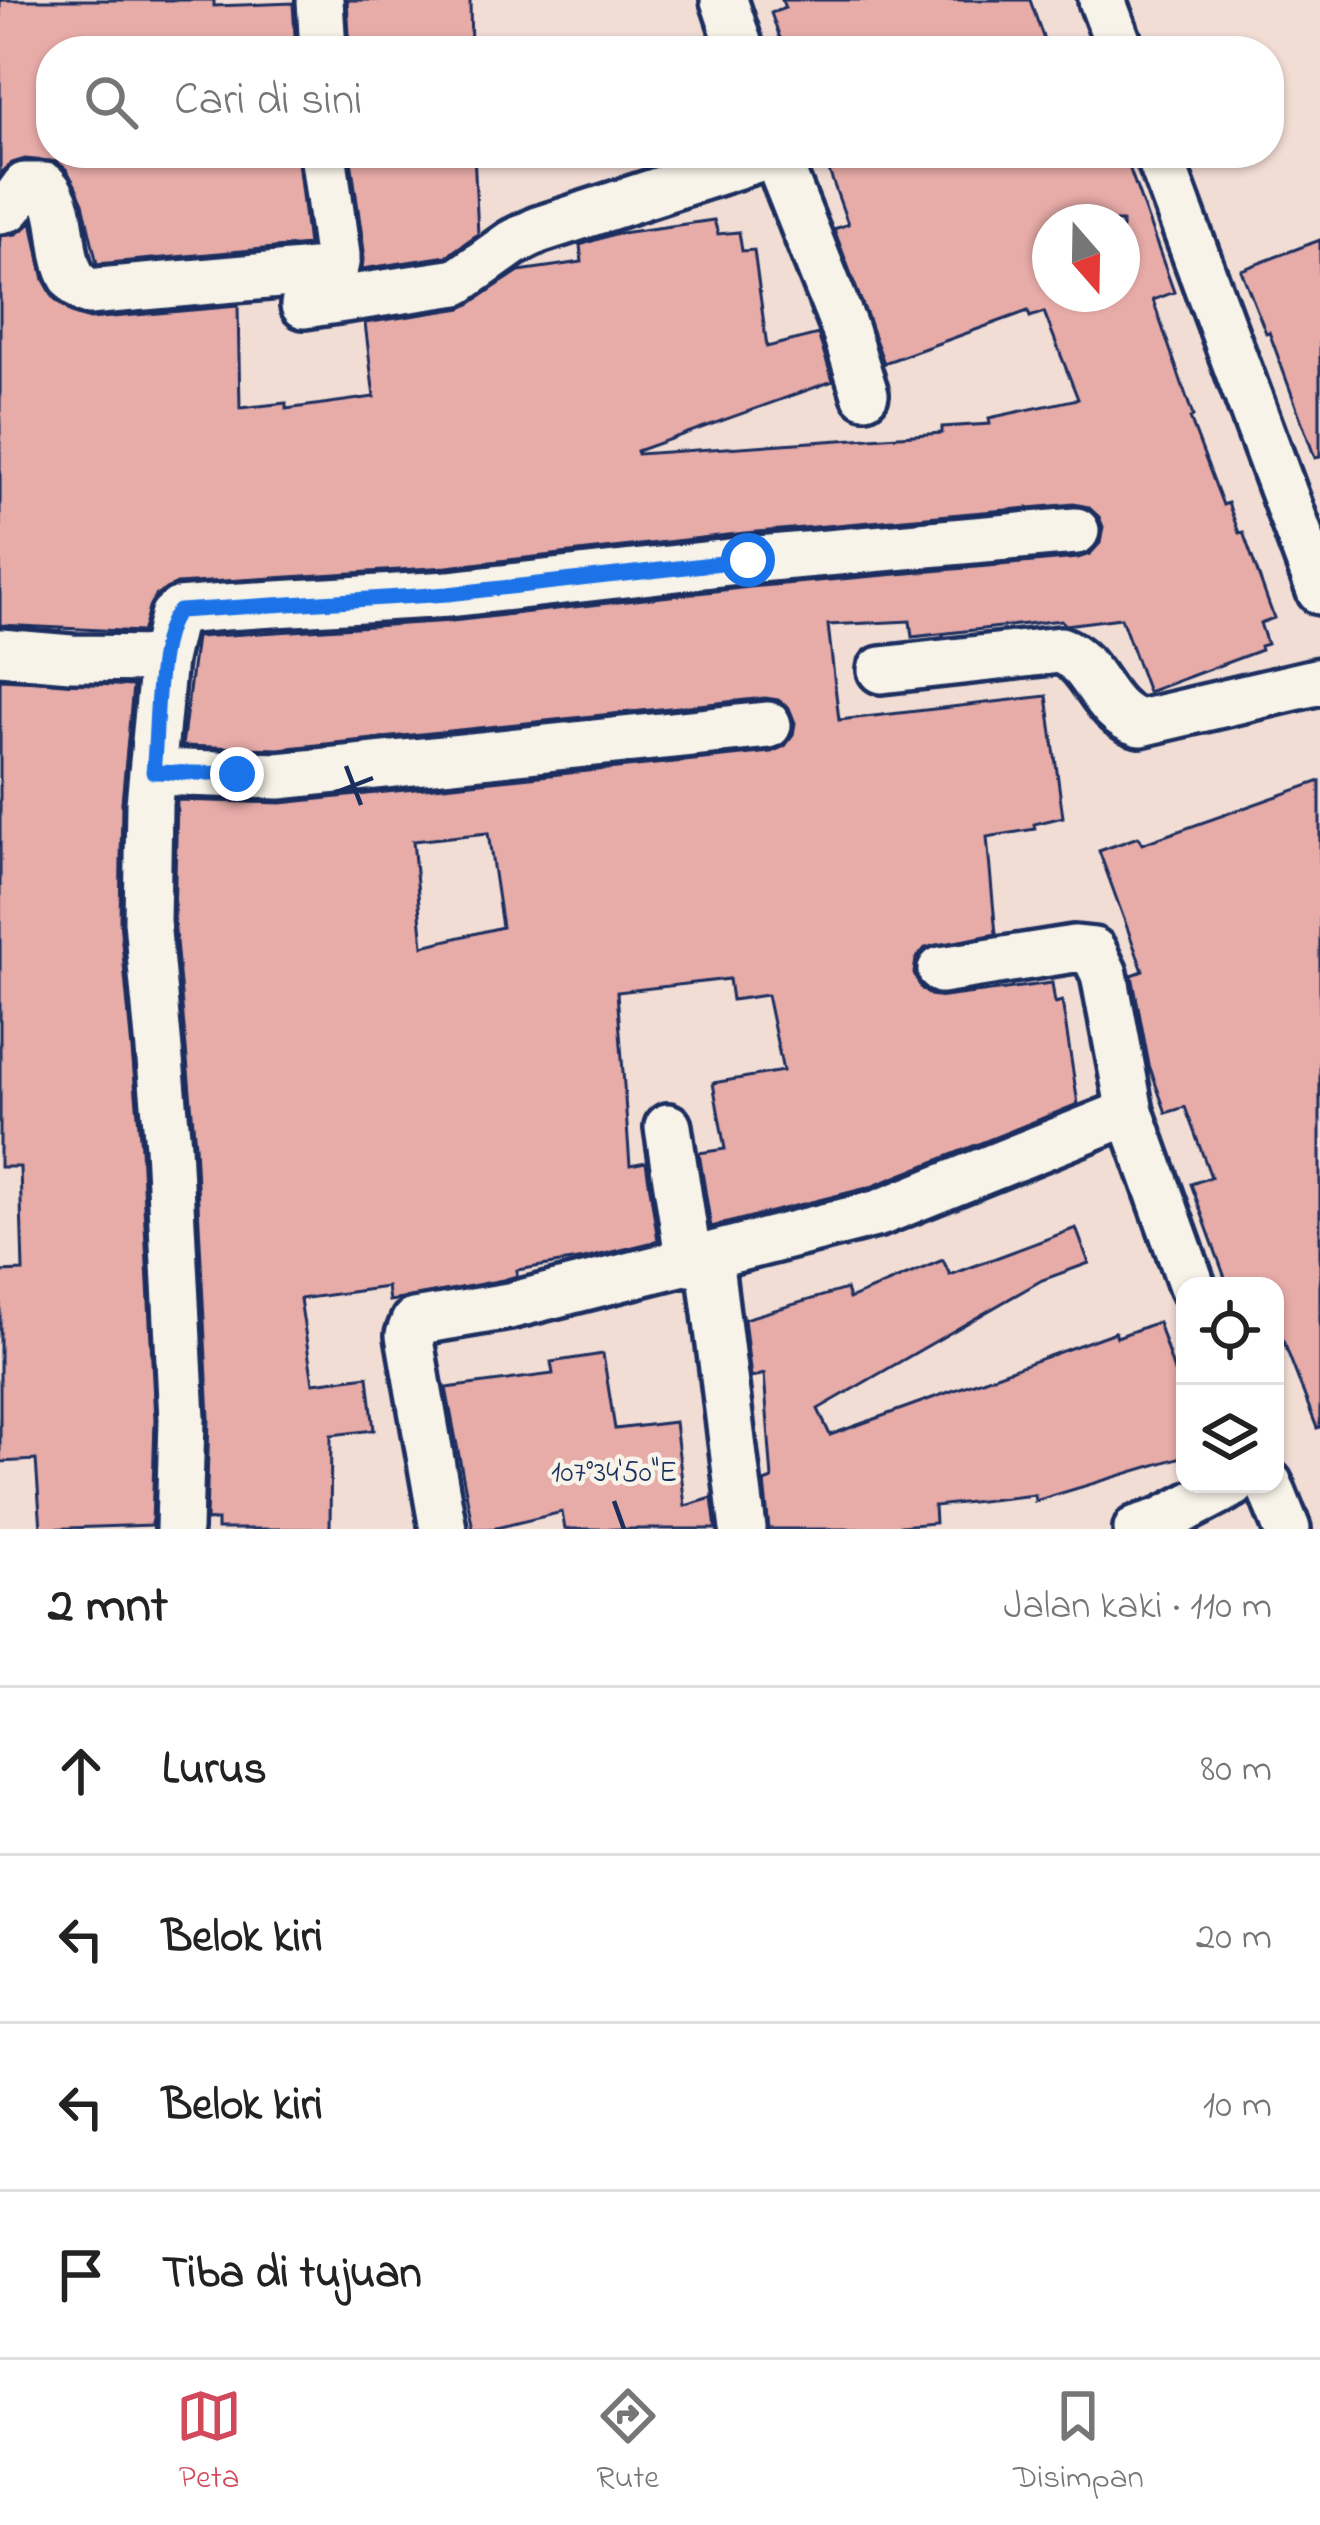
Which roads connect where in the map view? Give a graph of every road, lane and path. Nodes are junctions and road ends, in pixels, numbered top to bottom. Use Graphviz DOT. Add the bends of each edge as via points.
graph roads {
  1 [pos="320,0"];
  2 [pos="724,0"];
  3 [pos="1102,0"];
  4 [pos="322,36"];
  5 [pos="736,36"];
  6 [pos="1115,36"];
  7 [pos="325,168"];
  8 [pos="729,168"];
  9 [pos="781,168"];
  10 [pos="1165,168"];
  11 [pos="0,210"];
  12 [pos="304,305"];
  13 [pos="865,394"];
  14 [pos="1076,531"];
  15 [pos="1320,591"];
  16 [pos="0,652"];
  17 [pos="163,659"];
  18 [pos="881,670"];
  19 [pos="1320,681"];
  20 [pos="767,725"];
  21 [pos="153,772"];
  22 [pos="941,970"];
  23 [pos="1130,1112"];
  24 [pos="668,1127"];
  25 [pos="699,1260"];
  26 [pos="1189,1277"];
  27 [pos="1216,1493"];
  28 [pos="1273,1493"];
  29 [pos="180,1529"];
  30 [pos="443,1529"];
  31 [pos="743,1529"];
  32 [pos="1137,1529"];
  33 [pos="1287,1529"];
  1 -- 4 [label="street"];
  2 -- 5 [label="street"];
  3 -- 6 [label="street"];
  7 -- 11 [label="street" via="337,255 324,271 88,292 70,276 60,214 45,186 25,186"];
  8 -- 12 [label="street" via="538,230 457,282"];
  9 -- 13 [label="street"];
  10 -- 15 [label="street"];
  14 -- 17 [label="street" via="448,594 179,611"];
  16 -- 17 [label="street"];
  17 -- 21 [label="street"];
  18 -- 19 [label="street" via="1060,650 1081,662 1106,701 1140,724"];
  20 -- 21 [label="street" via="279,776"];
  21 -- 29 [label="street" via="147,921 168,1146"];
  22 -- 23 [label="street" via="1093,951 1105,974"];
  23 -- 25 [label="street" via="879,1213"];
  23 -- 26 [label="street"];
  24 -- 25 [label="street"];
  25 -- 30 [label="street" via="414,1322 409,1335"];
  25 -- 31 [label="street"];
  27 -- 32 [label="street"];
  28 -- 33 [label="street"];
}
